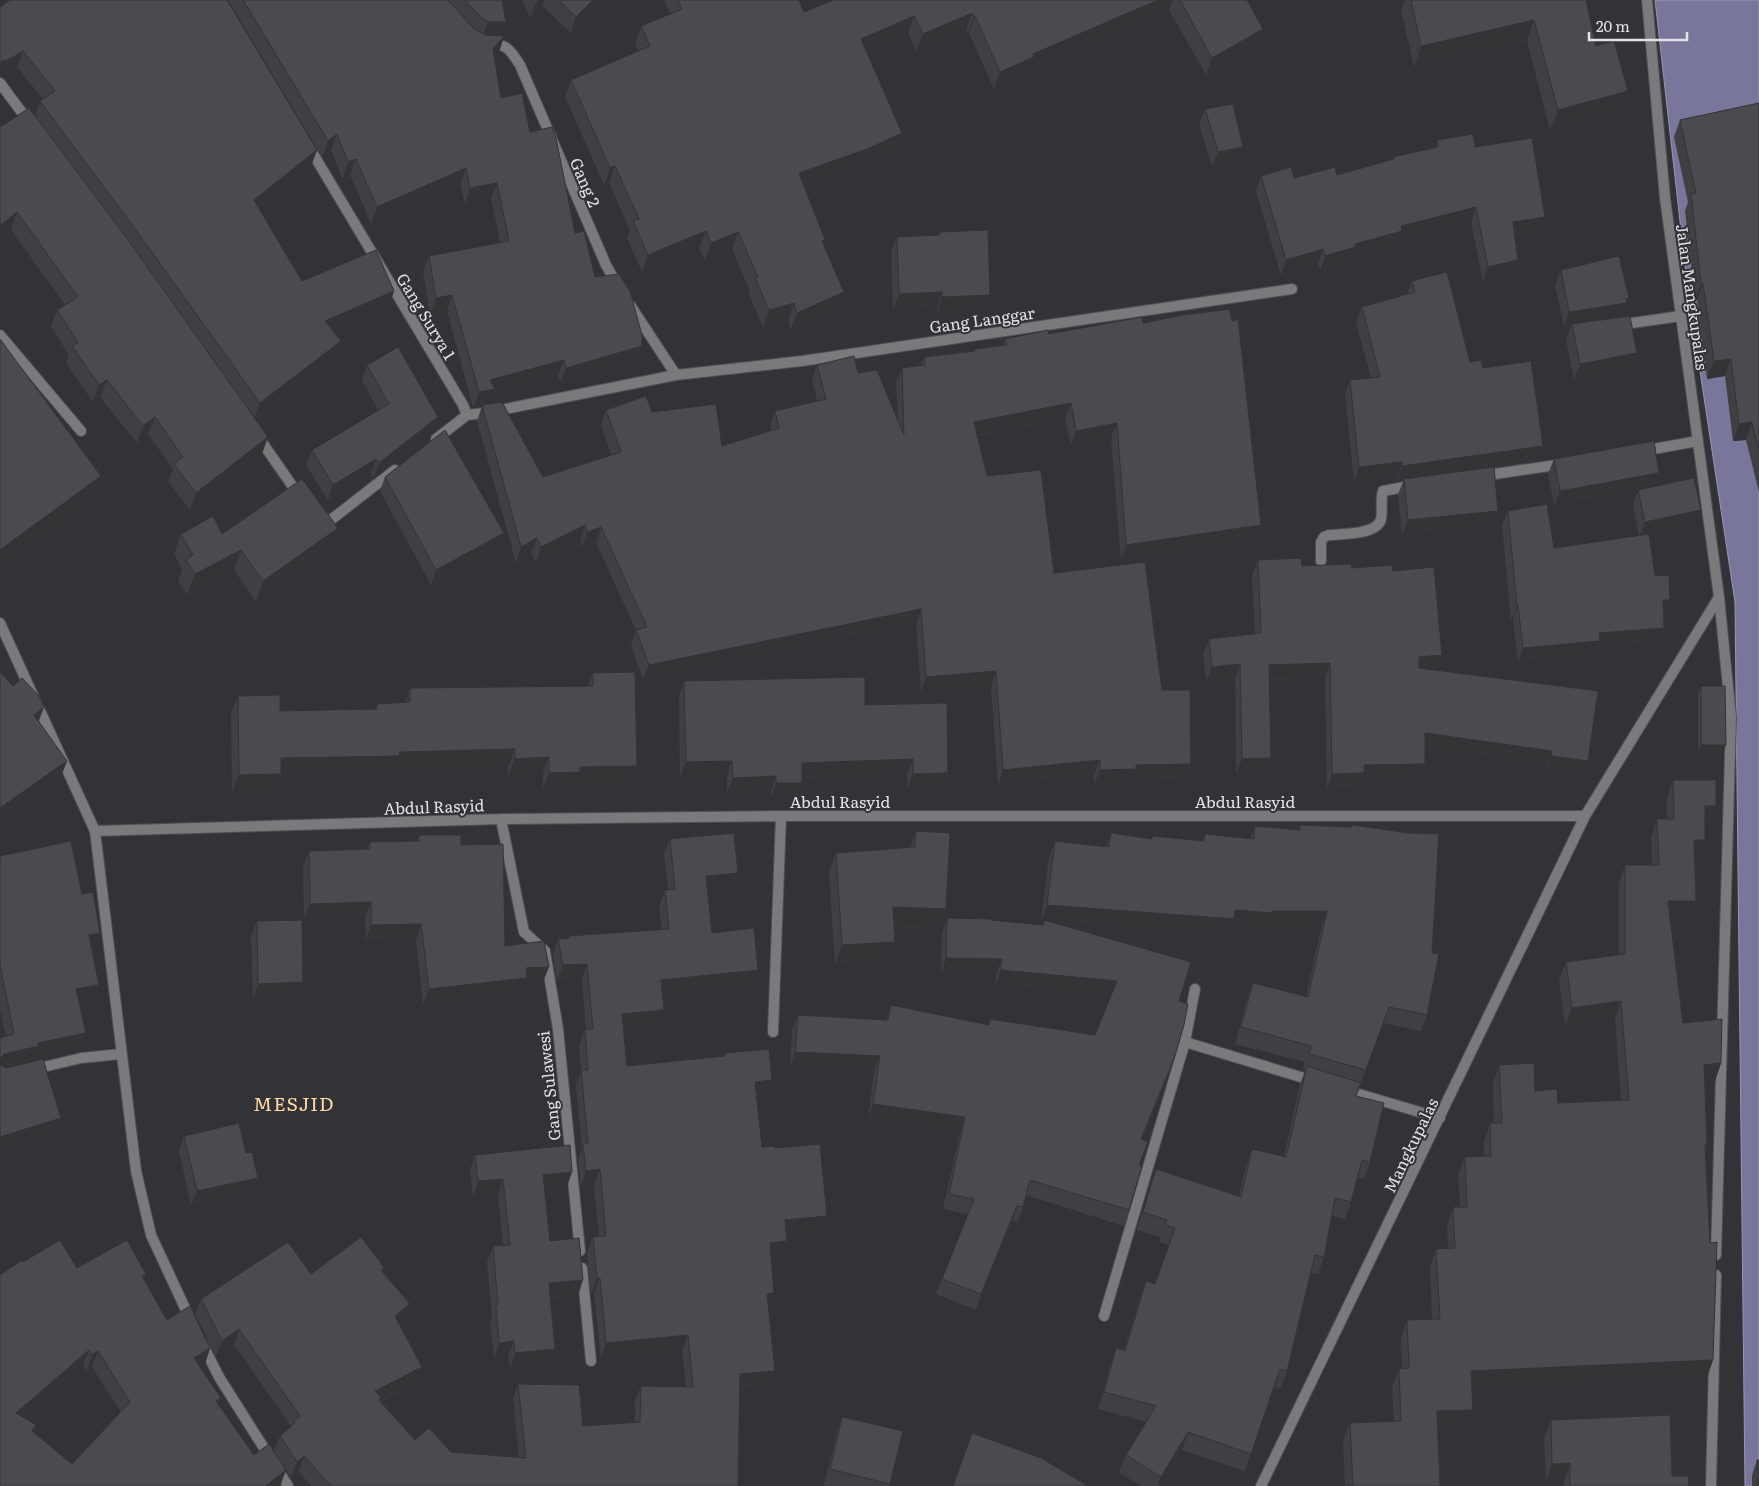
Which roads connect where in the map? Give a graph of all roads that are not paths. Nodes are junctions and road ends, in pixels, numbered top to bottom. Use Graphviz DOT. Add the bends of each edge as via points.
graph roads {
  1 [pos="1648,0"];
  2 [pos="480,44"];
  3 [pos="0,83"];
  4 [pos="36,130"];
  5 [pos="302,135"];
  6 [pos="1292,289"];
  7 [pos="1681,316"];
  8 [pos="1605,327"];
  9 [pos="0,335"];
  10 [pos="676,375"];
  11 [pos="467,415"];
  12 [pos="249,423"];
  13 [pos="81,431"];
  14 [pos="1698,441"];
  15 [pos="430,444"];
  16 [pos="1632,452"];
  17 [pos="407,461"];
  18 [pos="1576,461"];
  19 [pos="1473,477"];
  20 [pos="1425,483"];
  21 [pos="1320,561"];
  22 [pos="1718,597"];
  23 [pos="0,623"];
  24 [pos="781,816"];
  25 [pos="1584,816"];
  26 [pos="501,819"];
  27 [pos="95,831"];
  28 [pos="1195,989"];
  29 [pos="773,1032"];
  30 [pos="1185,1042"];
  31 [pos="121,1054"];
  32 [pos="18,1073"];
  33 [pos="1440,1118"];
  34 [pos="1104,1316"];
  35 [pos="591,1361"];
  36 [pos="288,1486"];
  37 [pos="1262,1486"];
  38 [pos="1711,1486"];
  1 -- 7 [label="street, Jalan Mangkupalas" via="1665,198"];
  2 -- 10 [label="street, Gang 2" via="503,45 520,65 606,265"];
  3 -- 4 [label="street"];
  5 -- 11 [label="street, Gang Surya 1"];
  6 -- 10 [label="street, Gang Langgar" via="802,361"];
  7 -- 8 [label="street"];
  7 -- 14 [label="street, Jalan Mangkupalas"];
  9 -- 13 [label="street"];
  10 -- 11 [label="street"];
  11 -- 15 [label="street"];
  12 -- 17 [label="street" via="322,523 332,519"];
  14 -- 16 [label="street"];
  14 -- 22 [label="street, Jalan Mangkupalas"];
  18 -- 19 [label="street"];
  20 -- 21 [label="street" via="1383,491 1378,524 1366,531 1324,537"];
  22 -- 25 [label="street, Mangkupalas"];
  22 -- 38 [label="street, Jalan Mangkupalas" via="1731,717"];
  23 -- 27 [label="street"];
  24 -- 25 [label="street, Abdul Rasyid"];
  24 -- 26 [label="street, Abdul Rasyid"];
  24 -- 29 [label="street"];
  25 -- 33 [label="street, Mangkupalas"];
  26 -- 27 [label="street, Abdul Rasyid"];
  26 -- 35 [label="street, Gang Sulawesi" via="524,932 545,951 558,1029"];
  27 -- 31 [label="street"];
  28 -- 30 [label="street"];
  30 -- 33 [label="street"];
  30 -- 34 [label="street"];
  31 -- 32 [label="street" via="80,1058"];
  31 -- 36 [label="street" via="136,1171 151,1235 219,1378"];
  33 -- 37 [label="street, Mangkupalas"];
}
